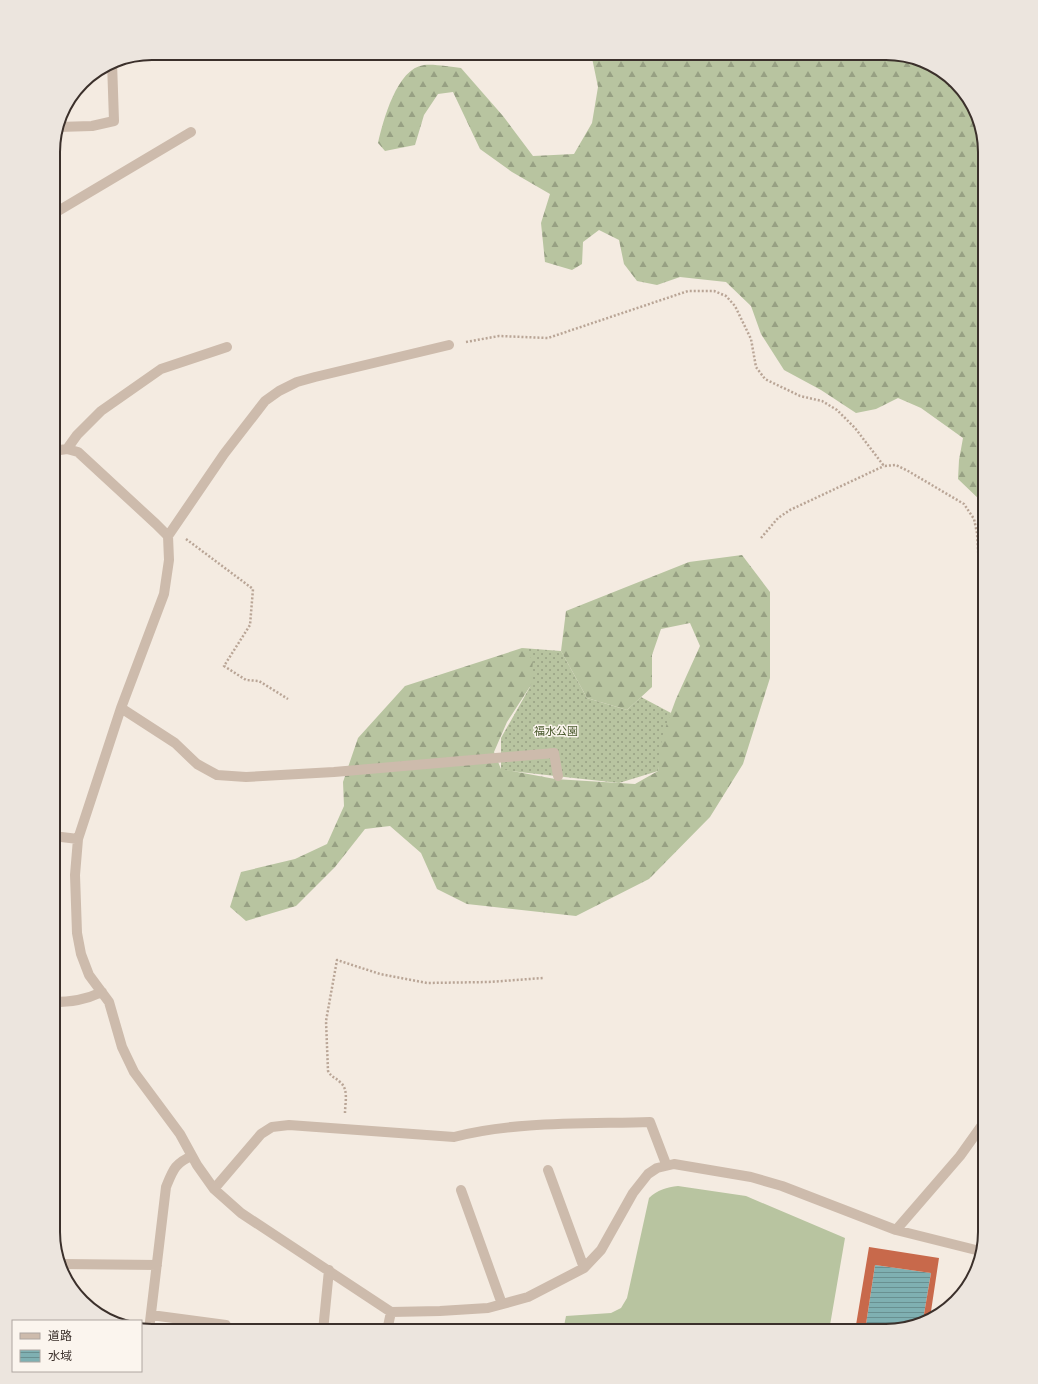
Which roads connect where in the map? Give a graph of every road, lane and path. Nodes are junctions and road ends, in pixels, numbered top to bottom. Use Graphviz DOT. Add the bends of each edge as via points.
graph roads {
  1 [pos="112,69"];
  2 [pos="63,127"];
  3 [pos="191,132"];
  4 [pos="60,210"];
  5 [pos="449,345"];
  6 [pos="227,347"];
  7 [pos="67,449"];
  8 [pos="60,450"];
  9 [pos="884,466"];
  10 [pos="170,532"];
  11 [pos="761,538"];
  12 [pos="978,549"];
  13 [pos="288,699"];
  14 [pos="121,708"];
  15 [pos="558,776"];
  16 [pos="60,837"];
  17 [pos="78,839"];
  18 [pos="543,978"];
  19 [pos="102,992"];
  20 [pos="60,1002"];
  21 [pos="344,1128"];
  22 [pos="978,1131"];
  23 [pos="192,1156"];
  24 [pos="666,1164"];
  25 [pos="548,1170"];
  26 [pos="214,1189"];
  27 [pos="460,1190"];
  28 [pos="896,1230"];
  29 [pos="976,1250"];
  30 [pos="66,1264"];
  31 [pos="157,1265"];
  32 [pos="584,1268"];
  33 [pos="329,1270"];
  34 [pos="502,1304"];
  35 [pos="391,1312"];
  36 [pos="151,1315"];
  37 [pos="150,1324"];
  38 [pos="226,1324"];
  39 [pos="324,1324"];
  40 [pos="389,1324"];
  1 -- 2 [label="street" via="114,121 92,126"];
  3 -- 4 [label="street"];
  5 -- 9 [label="path" via="500,336 548,338 688,291 714,291 726,296 735,306 751,339 756,366 765,379 800,396 822,401 837,410 855,428"];
  5 -- 10 [label="street" via="315,377 279,391 265,401 224,454"];
  6 -- 7 [label="street" via="161,369 102,411 77,435"];
  7 -- 8 [label="street"];
  7 -- 10 [label="street" via="78,452"];
  9 -- 11 [label="path" via="790,510 778,518"];
  9 -- 12 [label="path" via="896,465 964,504 974,519"];
  10 -- 13 [label="path" via="253,589 250,625 224,666 246,680 259,681"];
  10 -- 14 [label="street" via="164,594"];
  14 -- 15 [label="street" via="175,743 197,764 218,775 246,777 327,772 554,753"];
  14 -- 17 [label="street"];
  16 -- 17 [label="street"];
  17 -- 19 [label="street" via="75,875 77,933 89,976"];
  18 -- 21 [label="path" via="427,983 380,974 337,960 326,1021 328,1071 346,1090"];
  19 -- 20 [label="street" via="88,999"];
  19 -- 23 [label="street" via="109,1002 122,1047 134,1072 180,1134"];
  21 -- 24 [label="street" via="454,1137 475,1131 524,1127 650,1122"];
  21 -- 26 [label="street" via="289,1125 272,1127 261,1134"];
  22 -- 28 [label="street" via="960,1156"];
  23 -- 26 [label="street"];
  23 -- 31 [label="street" via="181,1161 174,1169 166,1186"];
  24 -- 28 [label="street" via="758,1178"];
  24 -- 32 [label="street" via="648,1174 633,1193 601,1250"];
  25 -- 32 [label="street"];
  26 -- 33 [label="street" via="241,1213"];
  27 -- 34 [label="street"];
  28 -- 29 [label="street"];
  30 -- 31 [label="street"];
  31 -- 36 [label="street"];
  32 -- 34 [label="street" via="528,1297"];
  33 -- 35 [label="street"];
  33 -- 39 [label="street"];
  34 -- 35 [label="street" via="488,1308"];
  35 -- 40 [label="street"];
  36 -- 37 [label="street"];
  36 -- 38 [label="street"];
}
